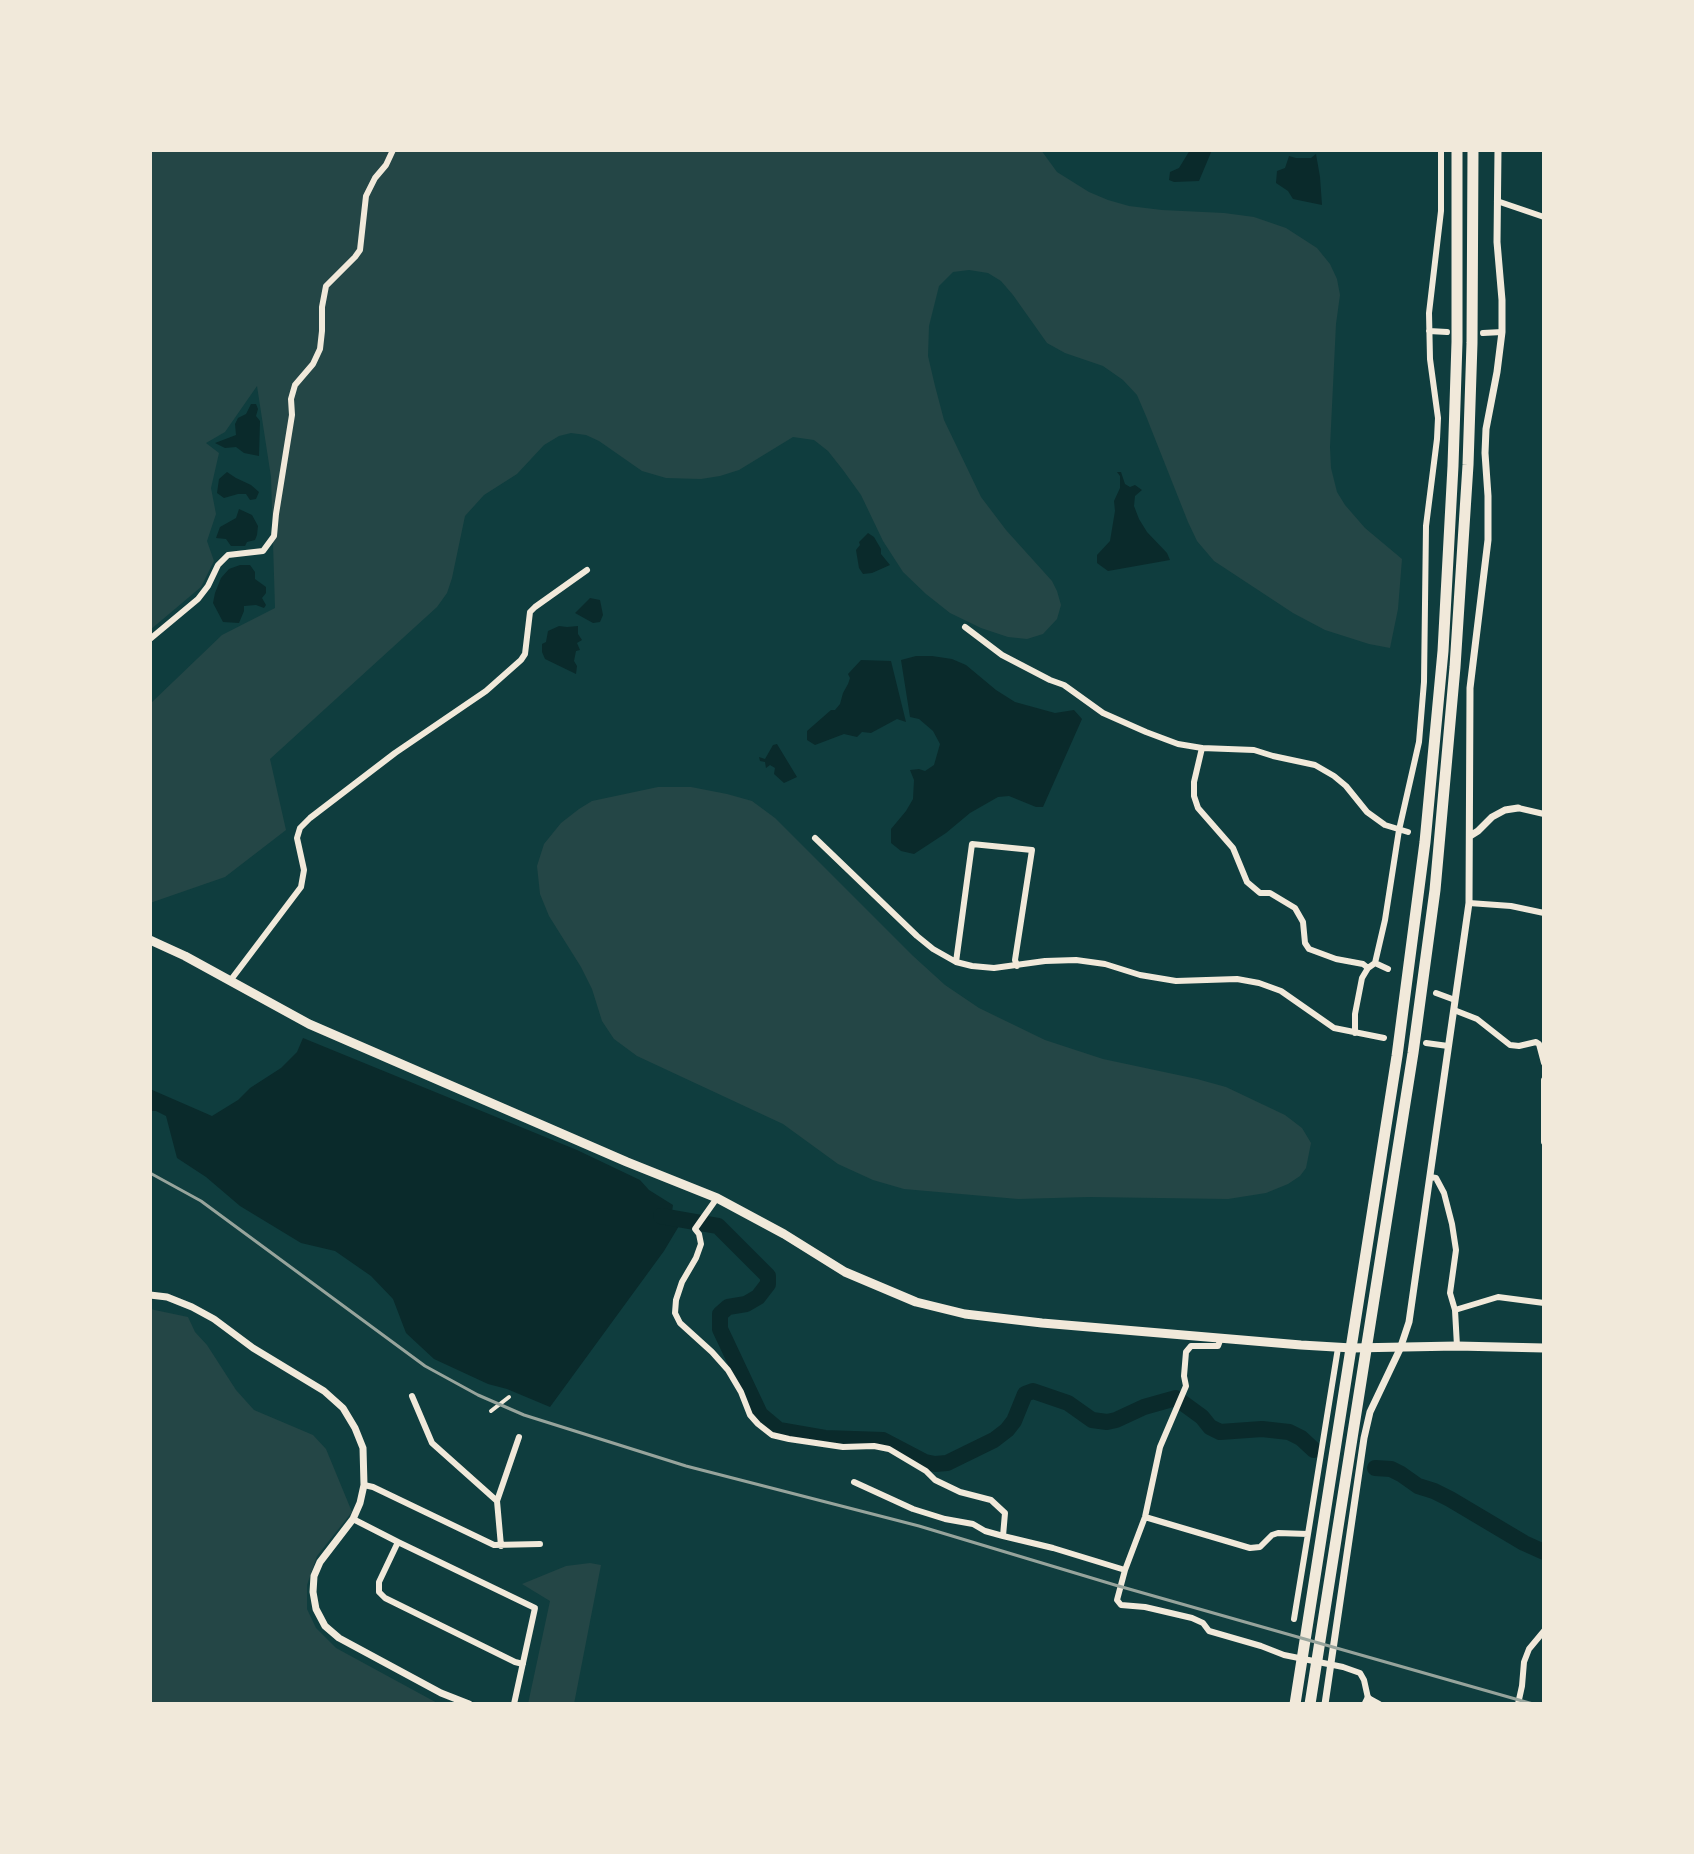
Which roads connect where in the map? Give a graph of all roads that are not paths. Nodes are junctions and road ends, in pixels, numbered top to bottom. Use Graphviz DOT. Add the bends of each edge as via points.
graph roads {
  1 [pos="393,150"];
  2 [pos="1441,150"];
  3 [pos="1457,150"];
  4 [pos="1473,150"];
  5 [pos="1498,150"];
  6 [pos="1497,201"];
  7 [pos="1544,217"];
  8 [pos="1429,331"];
  9 [pos="1447,332"];
  10 [pos="1502,332"];
  11 [pos="1483,333"];
  12 [pos="587,570"];
  13 [pos="965,627"];
  14 [pos="150,639"];
  15 [pos="1202,748"];
  16 [pos="1518,808"];
  17 [pos="1544,814"];
  18 [pos="1399,830"];
  19 [pos="1408,832"];
  20 [pos="1460,836"];
  21 [pos="1470,836"];
  22 [pos="815,838"];
  23 [pos="1469,903"];
  24 [pos="1544,913"];
  25 [pos="150,940"];
  26 [pos="956,962"];
  27 [pos="1375,963"];
  28 [pos="1017,966"];
  29 [pos="1368,968"];
  30 [pos="1388,969"];
  31 [pos="230,981"];
  32 [pos="1436,993"];
  33 [pos="1455,1000"];
  34 [pos="1454,1010"];
  35 [pos="1355,1033"];
  36 [pos="1384,1038"];
  37 [pos="1426,1043"];
  38 [pos="1448,1046"];
  39 [pos="1544,1063"];
  40 [pos="1544,1080"];
  41 [pos="1544,1142"];
  42 [pos="1430,1177"];
  43 [pos="717,1198"];
  44 [pos="150,1295"];
  45 [pos="1544,1303"];
  46 [pos="1455,1310"];
  47 [pos="1221,1338"];
  48 [pos="1457,1346"];
  49 [pos="1338,1348"];
  50 [pos="1544,1348"];
  51 [pos="1400,1349"];
  52 [pos="412,1396"];
  53 [pos="509,1397"];
  54 [pos="491,1411"];
  55 [pos="519,1437"];
  56 [pos="854,1482"];
  57 [pos="364,1485"];
  58 [pos="497,1501"];
  59 [pos="1145,1517"];
  60 [pos="353,1519"];
  61 [pos="1308,1534"];
  62 [pos="1003,1536"];
  63 [pos="398,1542"];
  64 [pos="540,1544"];
  65 [pos="501,1546"];
  66 [pos="1125,1570"];
  67 [pos="1294,1619"];
  68 [pos="1544,1631"];
  69 [pos="523,1664"];
  70 [pos="1367,1701"];
  71 [pos="469,1704"];
  72 [pos="514,1704"];
  73 [pos="1295,1704"];
  74 [pos="1310,1704"];
  75 [pos="1325,1704"];
  76 [pos="1379,1704"];
  77 [pos="1518,1704"];
  1 -- 14 [label="street" via="366,196 360,250 326,286 320,349 295,385 274,536 263,551 228,555 198,599"];
  2 -- 8 [label="street" via="1441,211"];
  3 -- 73 [label="highway" via="1453,466 1425,842"];
  4 -- 74 [label="highway" via="1468,465 1435,890"];
  5 -- 6 [label="street"];
  6 -- 7 [label="street"];
  6 -- 10 [label="street"];
  8 -- 9 [label="street"];
  8 -- 18 [label="street" via="1438,418 1426,526 1424,682 1419,742"];
  10 -- 11 [label="street"];
  10 -- 21 [label="street" via="1486,429 1488,540 1470,688"];
  12 -- 31 [label="street" via="530,612 521,660 300,828 301,887"];
  13 -- 15 [label="street" via="1002,655 1064,685 1103,713 1178,744"];
  15 -- 18 [label="street" via="1254,750 1315,765 1346,786 1367,812"];
  15 -- 29 [label="street" via="1194,782 1198,808 1233,848 1247,882 1295,908 1309,949"];
  16 -- 17 [label="street"];
  16 -- 21 [label="street" via="1492,817"];
  18 -- 19 [label="street"];
  18 -- 27 [label="street"];
  20 -- 21 [label="street"];
  21 -- 23 [label="street"];
  22 -- 26 [label="street" via="917,936"];
  23 -- 24 [label="street"];
  23 -- 33 [label="street"];
  25 -- 31 [label="main road"];
  26 -- 28 [label="street"];
  26 -- 28 [label="street" via="972,844 1032,850"];
  27 -- 29 [label="street"];
  27 -- 30 [label="street"];
  28 -- 35 [label="street" via="1076,960 1176,981 1259,983 1297,1000 1334,1028"];
  29 -- 35 [label="street"];
  31 -- 43 [label="main road" via="309,1024"];
  32 -- 33 [label="street"];
  33 -- 34 [label="street"];
  34 -- 38 [label="street"];
  34 -- 39 [label="street" via="1477,1019 1510,1045 1536,1042"];
  35 -- 36 [label="street"];
  37 -- 38 [label="street"];
  38 -- 42 [label="street"];
  40 -- 41 [label="street"];
  42 -- 46 [label="street" via="1444,1193 1452,1224 1456,1250 1450,1293"];
  42 -- 51 [label="street" via="1409,1322"];
  43 -- 47 [label="main road" via="845,1272 916,1302 980,1316"];
  43 -- 62 [label="street" via="695,1229 701,1244 682,1282 675,1313 728,1370 750,1415 772,1435 889,1449 947,1486 991,1500 1005,1513"];
  44 -- 57 [label="street" via="167,1297 214,1319 324,1391 355,1428 363,1448"];
  45 -- 46 [label="street" via="1498,1297"];
  46 -- 48 [label="street"];
  47 -- 49 [label="main road"];
  47 -- 59 [label="street" via="1218,1346 1191,1346 1186,1352 1186,1386 1160,1447"];
  48 -- 50 [label="main road"];
  48 -- 51 [label="main road"];
  49 -- 51 [label="main road"];
  49 -- 61 [label="street"];
  51 -- 75 [label="street" via="1370,1412 1364,1438"];
  52 -- 58 [label="street" via="432,1443"];
  53 -- 54 [label="street"];
  55 -- 58 [label="street"];
  56 -- 62 [label="street" via="913,1509"];
  57 -- 60 [label="street"];
  57 -- 65 [label="street"];
  58 -- 65 [label="street"];
  59 -- 61 [label="street" via="1250,1548 1278,1533"];
  59 -- 66 [label="street"];
  60 -- 63 [label="street"];
  60 -- 71 [label="street" via="314,1576 316,1609 325,1626"];
  61 -- 67 [label="street"];
  62 -- 66 [label="street"];
  63 -- 69 [label="street" via="535,1608"];
  63 -- 69 [label="street" via="379,1582 385,1598"];
  64 -- 65 [label="street"];
  66 -- 70 [label="street" via="1117,1600 1121,1605 1192,1618 1209,1631 1360,1673"];
  68 -- 77 [label="street" via="1524,1662"];
  69 -- 72 [label="street"];
  70 -- 76 [label="street"];
}
